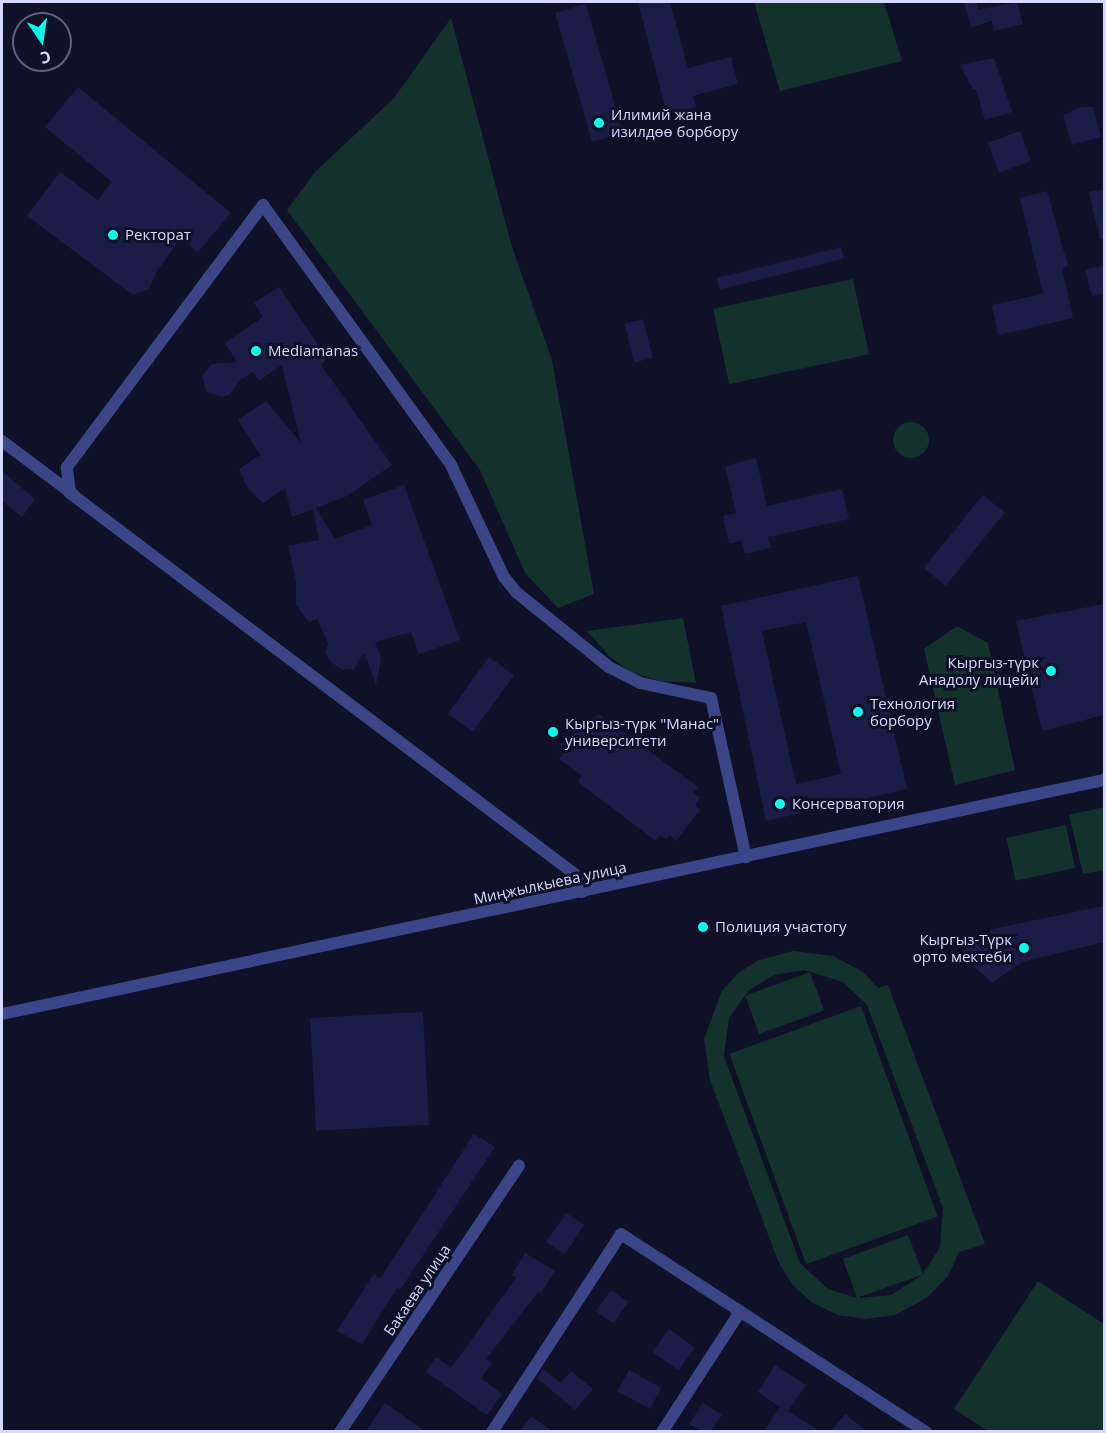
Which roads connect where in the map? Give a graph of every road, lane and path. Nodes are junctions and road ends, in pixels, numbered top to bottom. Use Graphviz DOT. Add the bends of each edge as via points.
graph roads {
  1 [pos="2,441"];
  2 [pos="85,503"];
  3 [pos="1104,780"];
  4 [pos="746,857"];
  5 [pos="582,892"];
  6 [pos="2,1014"];
  7 [pos="519,1166"];
  8 [pos="740,1312"];
  9 [pos="340,1431"];
  10 [pos="492,1431"];
  11 [pos="662,1431"];
  12 [pos="926,1431"];
  1 -- 2 [label="street"];
  2 -- 4 [label="street" via="70,493 66,467 263,205 451,465 516,592 609,668 640,683 711,698"];
  2 -- 5 [label="street" via="576,875"];
  3 -- 4 [label="street, Миңжылкыева улица"];
  4 -- 5 [label="street, Миңжылкыева улица"];
  5 -- 6 [label="street, Миңжылкыева улица"];
  7 -- 9 [label="street, Бакаева улица"];
  8 -- 10 [label="street" via="621,1234"];
  8 -- 11 [label="street"];
  8 -- 12 [label="street"];
}
